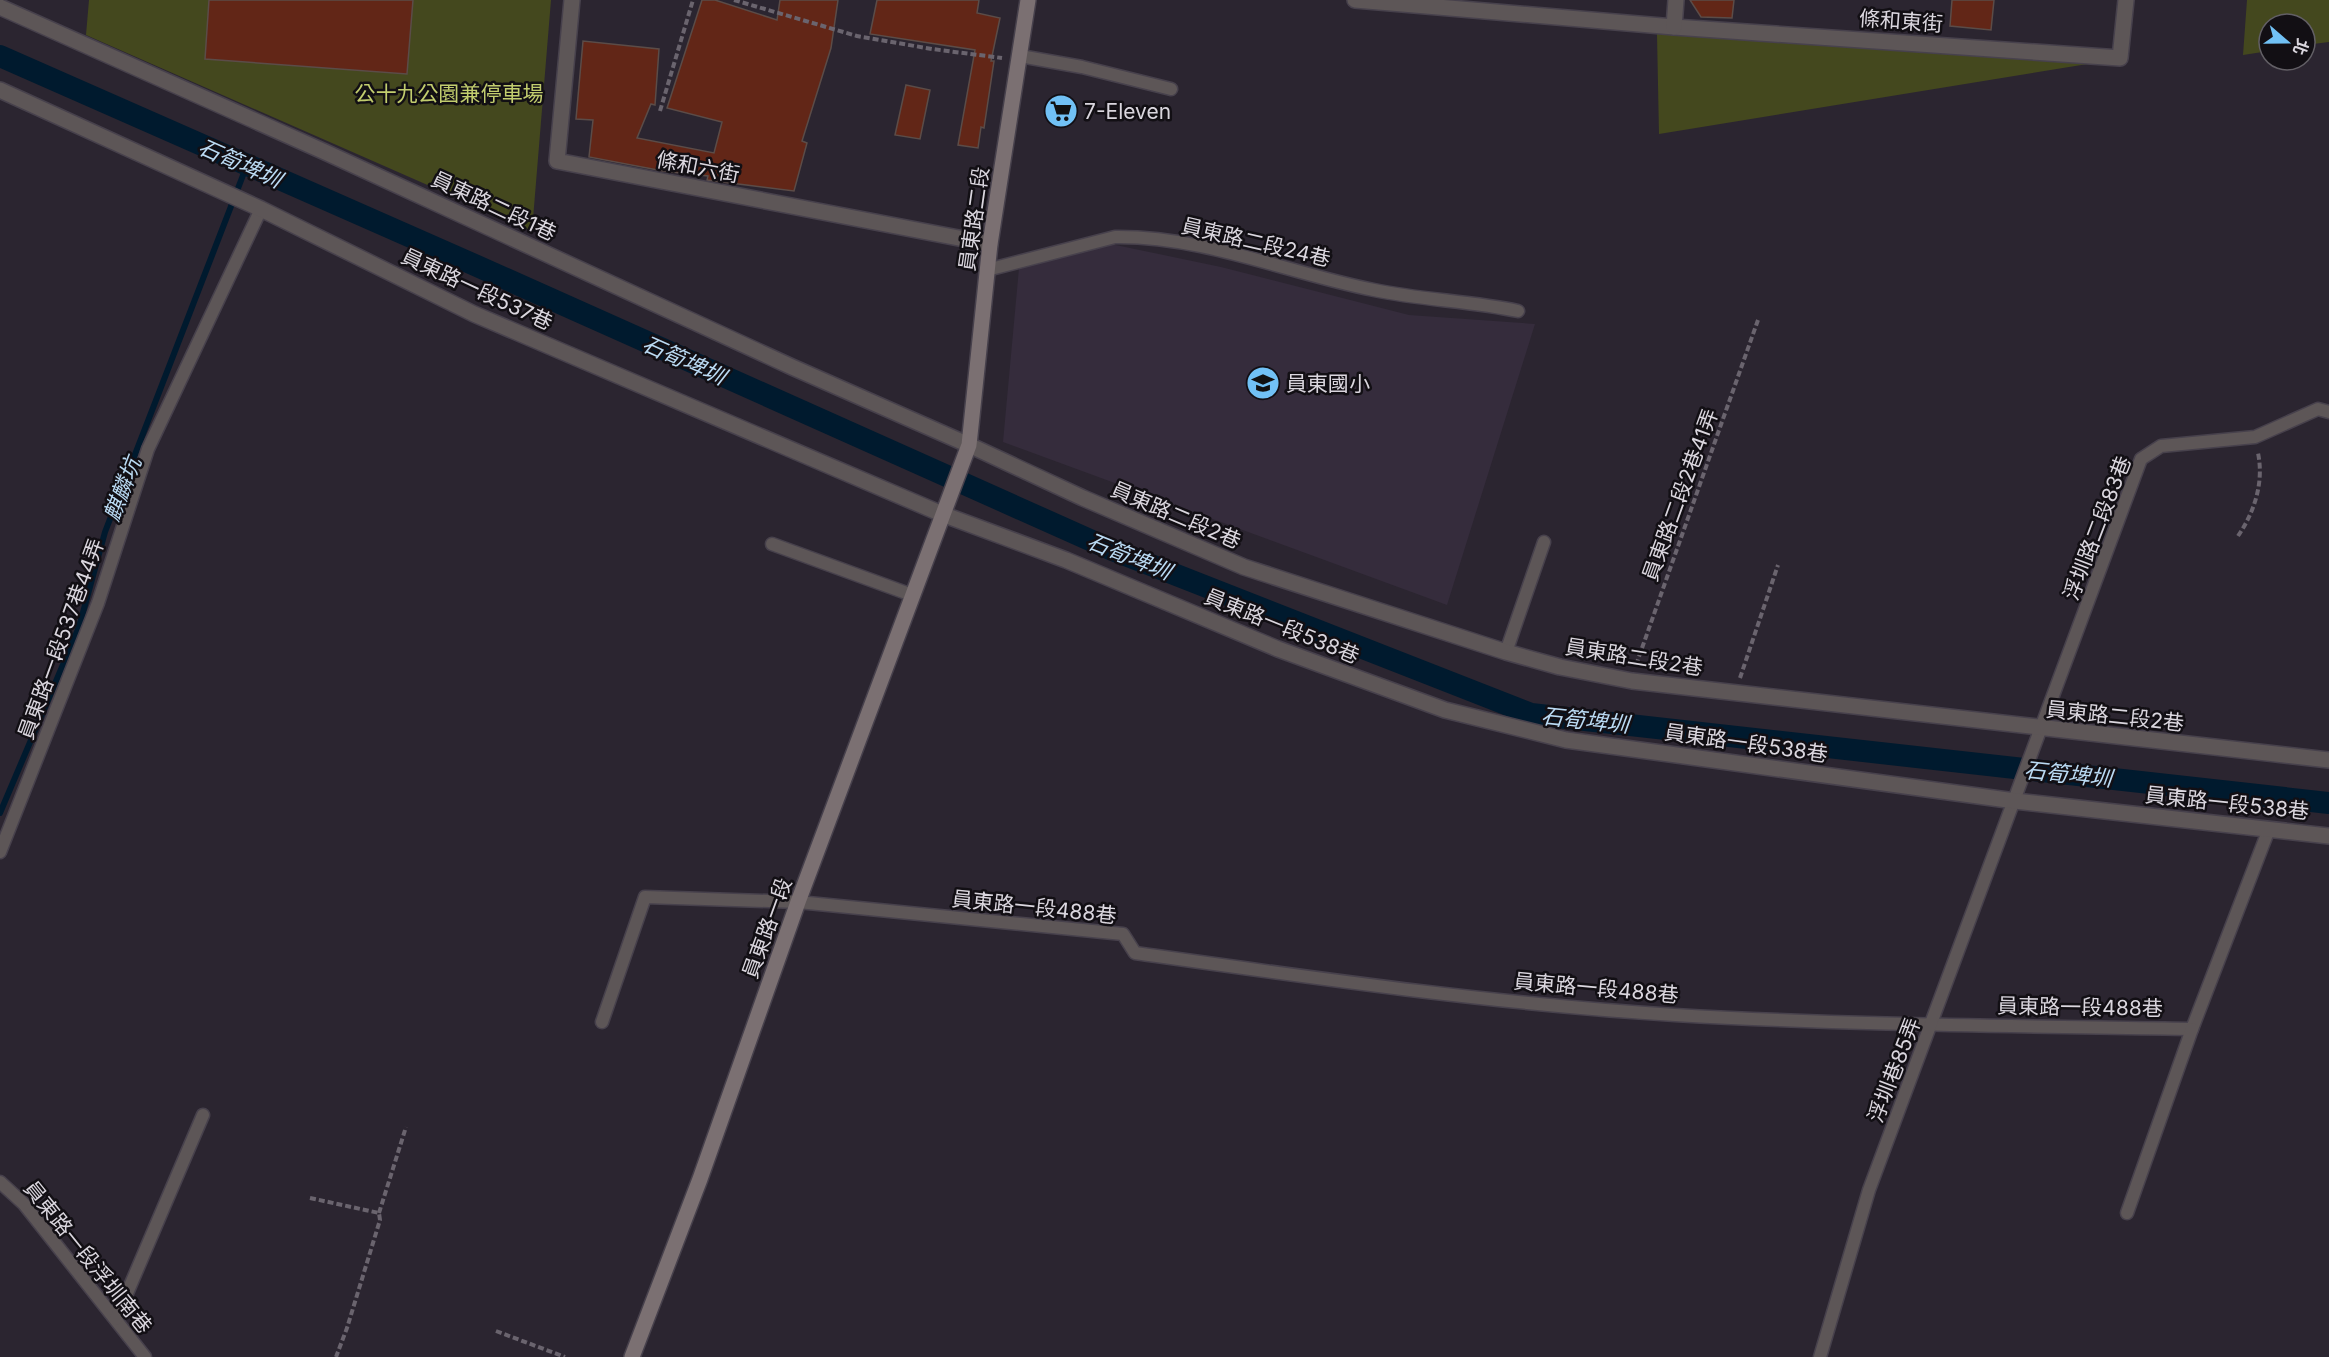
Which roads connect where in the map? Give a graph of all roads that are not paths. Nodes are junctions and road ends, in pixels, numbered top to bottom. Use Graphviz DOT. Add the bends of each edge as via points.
graph roads {
  1 [pos="572,0"];
  2 [pos="1029,0"];
  3 [pos="1355,0"];
  4 [pos="1676,0"];
  5 [pos="2126,0"];
  6 [pos="0,7"];
  7 [pos="1674,27"];
  8 [pos="1020,56"];
  9 [pos="1171,89"];
  10 [pos="0,90"];
  11 [pos="261,209"];
  12 [pos="990,244"];
  13 [pos="987,270"];
  14 [pos="1518,311"];
  15 [pos="2329,412"];
  16 [pos="969,445"];
  17 [pos="942,514"];
  18 [pos="1544,542"];
  19 [pos="772,544"];
  20 [pos="912,595"];
  21 [pos="1506,652"];
  22 [pos="2042,729"];
  23 [pos="2329,760"];
  24 [pos="2015,801"];
  25 [pos="2269,829"];
  26 [pos="2329,836"];
  27 [pos="0,852"];
  28 [pos="798,902"];
  29 [pos="602,1022"];
  30 [pos="1932,1024"];
  31 [pos="2192,1029"];
  32 [pos="204,1115"];
  33 [pos="0,1182"];
  34 [pos="2127,1213"];
  35 [pos="116,1319"];
  36 [pos="145,1357"];
  37 [pos="632,1357"];
  38 [pos="1820,1357"];
  1 -- 12 [label="street, 條和六街" via="557,161"];
  2 -- 8 [label="main road, 員東路二段"];
  3 -- 7 [label="street, 條和東街"];
  4 -- 7 [label="street"];
  5 -- 7 [label="street, 條和東街" via="2120,58"];
  6 -- 16 [label="street, 員東路二段1巷"];
  8 -- 9 [label="lane"];
  8 -- 12 [label="main road, 員東路二段"];
  10 -- 11 [label="street, 員東路一段537巷"];
  11 -- 17 [label="street, 員東路一段537巷" via="474,314"];
  11 -- 27 [label="lane, 員東路一段537巷44弄" via="148,449 98,603"];
  12 -- 13 [label="main road, 員東路二段"];
  13 -- 14 [label="lane, 員東路二段24巷" via="1115,237 1132,237 1208,246 1374,291"];
  13 -- 16 [label="main road, 員東路二段"];
  15 -- 22 [label="lane, 浮圳路二段83巷" via="2318,409 2255,437 2161,446 2141,459"];
  16 -- 17 [label="main road, 員東路二段"];
  16 -- 21 [label="street, 員東路二段2巷" via="1244,567"];
  17 -- 20 [label="main road, 員東路一段"];
  17 -- 24 [label="street, 員東路一段538巷" via="1066,560 1278,649 1445,711 1566,740"];
  18 -- 21 [label="lane"];
  19 -- 20 [label="lane"];
  20 -- 28 [label="main road, 員東路一段"];
  21 -- 22 [label="street, 員東路二段2巷" via="1560,668 1632,681"];
  22 -- 23 [label="street, 員東路二段2巷"];
  22 -- 24 [label="lane, 浮圳路二段83巷"];
  24 -- 25 [label="street, 員東路一段538巷"];
  24 -- 30 [label="lane, 浮圳巷85弄"];
  25 -- 26 [label="street, 員東路一段538巷"];
  25 -- 31 [label="lane, 員東路一段488巷"];
  28 -- 29 [label="lane" via="645,897"];
  28 -- 30 [label="lane, 員東路一段488巷" via="1123,934 1135,953 1437,994 1674,1015"];
  28 -- 37 [label="main road, 員東路一段"];
  30 -- 31 [label="lane, 員東路一段488巷"];
  30 -- 38 [label="lane, 浮圳巷85弄" via="1869,1190"];
  31 -- 34 [label="lane"];
  32 -- 35 [label="lane"];
  33 -- 35 [label="lane, 員東路一段浮圳南巷" via="24,1204"];
  35 -- 36 [label="lane, 員東路一段浮圳南巷"];
}
